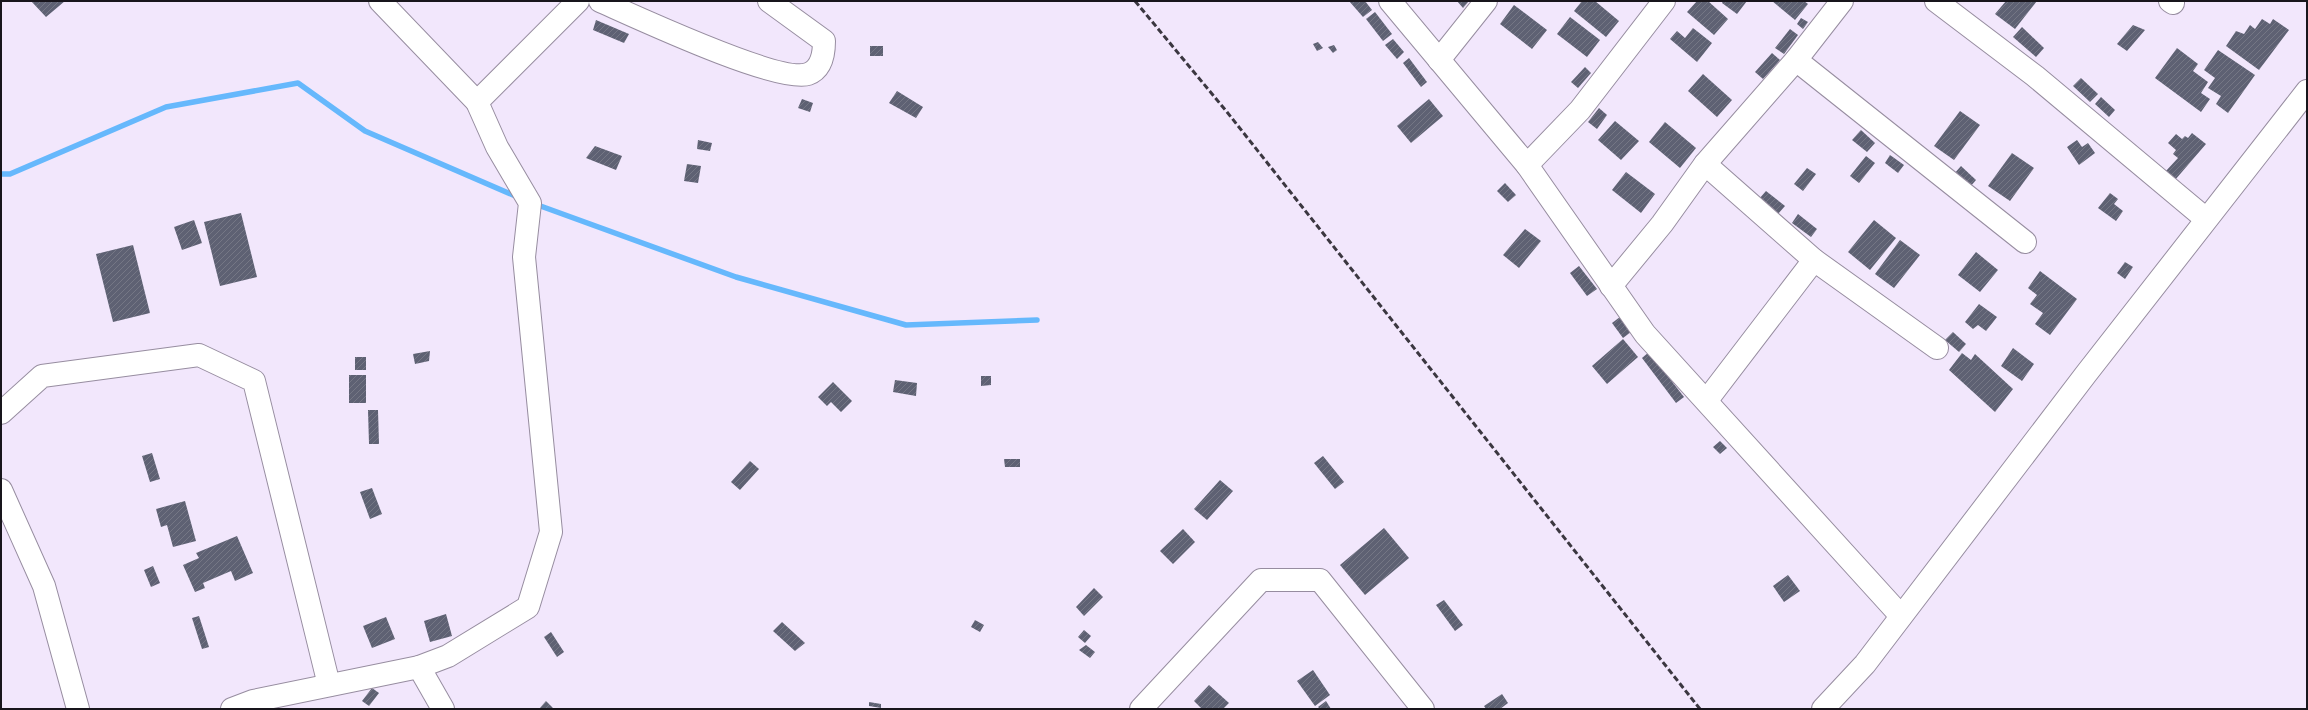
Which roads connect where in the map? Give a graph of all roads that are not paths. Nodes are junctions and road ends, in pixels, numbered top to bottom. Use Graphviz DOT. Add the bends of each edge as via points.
graph roads {
  1 [pos="380,1"];
  2 [pos="578,1"];
  3 [pos="600,1"];
  4 [pos="769,1"];
  5 [pos="1390,1"];
  6 [pos="1486,1"];
  7 [pos="1664,1"];
  8 [pos="1842,1"];
  9 [pos="1936,1"];
  10 [pos="1439,60"];
  11 [pos="1796,60"];
  12 [pos="2307,91"];
  13 [pos="477,102"];
  14 [pos="1527,164"];
  15 [pos="1705,164"];
  16 [pos="2206,219"];
  17 [pos="2025,242"];
  18 [pos="1814,260"];
  19 [pos="1611,286"];
  20 [pos="1937,348"];
  21 [pos="1707,400"];
  22 [pos="1,413"];
  23 [pos="1,490"];
  24 [pos="1901,616"];
  25 [pos="419,667"];
  26 [pos="329,685"];
  27 [pos="78,709"];
  28 [pos="232,709"];
  29 [pos="443,709"];
  30 [pos="1141,709"];
  31 [pos="1423,709"];
  32 [pos="1823,709"];
  1 -- 13 [label="street"];
  2 -- 13 [label="street"];
  3 -- 4 [label="street" via="665,30 760,67 794,75 808,74 818,68 824,52 824,41"];
  5 -- 10 [label="street"];
  6 -- 10 [label="street"];
  7 -- 14 [label="street" via="1580,110"];
  8 -- 11 [label="street"];
  9 -- 16 [label="street" via="2035,76"];
  10 -- 14 [label="street"];
  11 -- 15 [label="street"];
  11 -- 17 [label="street"];
  12 -- 16 [label="street"];
  13 -- 25 [label="street" via="497,147 530,203 524,257 551,532 528,607 448,656"];
  14 -- 19 [label="street"];
  15 -- 18 [label="street"];
  15 -- 19 [label="street" via="1662,224"];
  16 -- 24 [label="street"];
  18 -- 20 [label="street"];
  18 -- 21 [label="street"];
  19 -- 21 [label="street" via="1645,334"];
  21 -- 24 [label="street"];
  22 -- 26 [label="street" via="42,376 199,355 254,381"];
  23 -- 27 [label="street" via="44,586"];
  24 -- 32 [label="street" via="1865,664"];
  25 -- 26 [label="street"];
  25 -- 29 [label="street"];
  26 -- 28 [label="street" via="253,701"];
  30 -- 31 [label="street" via="1261,580 1320,580"];
}
